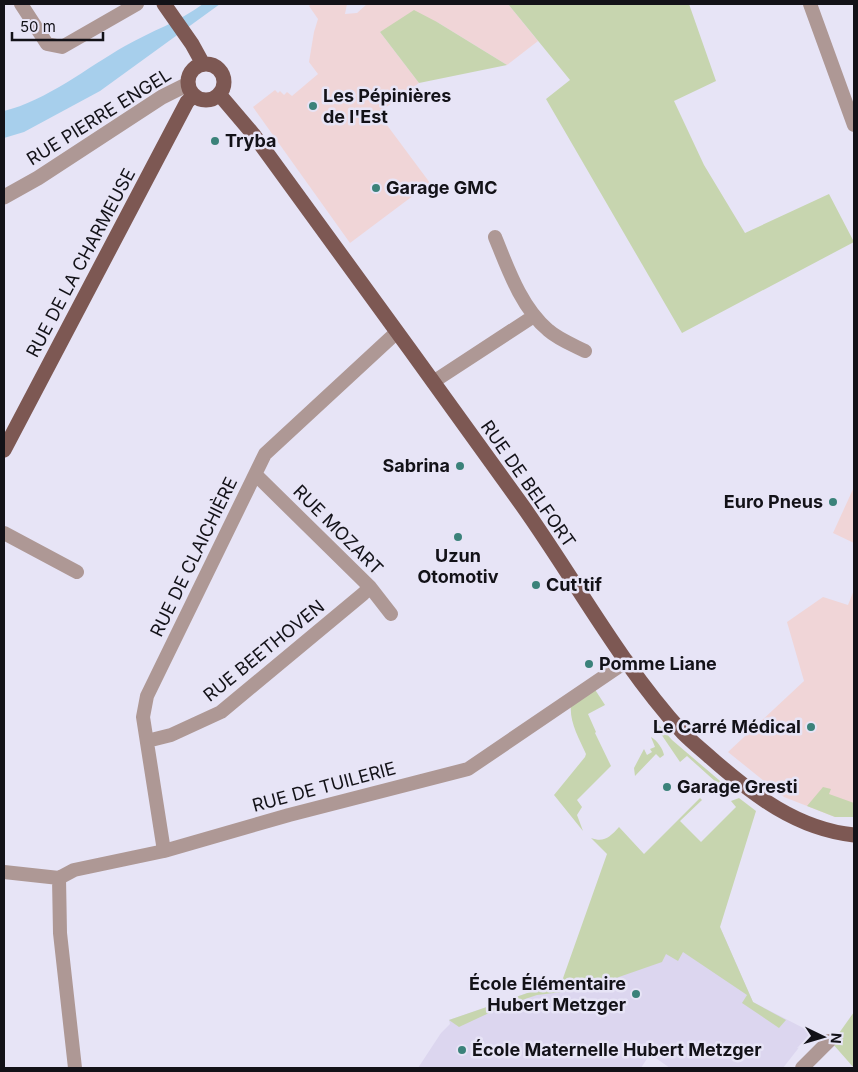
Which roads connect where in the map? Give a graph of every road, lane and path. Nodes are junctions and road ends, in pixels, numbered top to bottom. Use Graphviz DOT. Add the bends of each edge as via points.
graph roads {
  1 [pos="21,4"];
  2 [pos="137,4"];
  3 [pos="810,4"];
  4 [pos="167,7"];
  5 [pos="203,64"];
  6 [pos="191,90"];
  7 [pos="219,94"];
  8 [pos="854,125"];
  9 [pos="4,197"];
  10 [pos="495,237"];
  11 [pos="534,316"];
  12 [pos="397,332"];
  13 [pos="585,351"];
  14 [pos="433,382"];
  15 [pos="4,450"];
  16 [pos="256,474"];
  17 [pos="4,533"];
  18 [pos="77,572"];
  19 [pos="370,587"];
  20 [pos="391,614"];
  21 [pos="626,661"];
  22 [pos="147,741"];
  23 [pos="854,835"];
  24 [pos="164,852"];
  25 [pos="4,872"];
  26 [pos="59,878"];
  27 [pos="829,1041"];
  28 [pos="75,1068"];
  29 [pos="802,1068"];
  1 -- 2 [label="street" via="47,44 62,47"];
  3 -- 8 [label="street"];
  4 -- 5 [label="main road"];
  5 -- 6 [label="main road" via="190,73"];
  5 -- 7 [label="main road" via="215,66 223,76 223,88"];
  6 -- 7 [label="main road" via="198,98 210,100"];
  6 -- 9 [label="street, RUE PIERRE ENGEL" via="162,97"];
  6 -- 15 [label="main road, RUE DE LA CHARMEUSE"];
  7 -- 12 [label="main road, RUE DE BELFORT" via="247,126"];
  10 -- 11 [label="street" via="509,272"];
  11 -- 13 [label="street" via="550,332"];
  11 -- 14 [label="street"];
  12 -- 14 [label="main road, RUE DE BELFORT"];
  12 -- 16 [label="street, RUE DE CLAICHIÈRE" via="266,454"];
  14 -- 21 [label="main road, RUE DE BELFORT" via="523,507"];
  16 -- 19 [label="street, RUE MOZART"];
  16 -- 22 [label="street, RUE DE CLAICHIÈRE" via="147,696 143,717"];
  17 -- 18 [label="street"];
  19 -- 20 [label="street, RUE MOZART"];
  19 -- 22 [label="street, RUE BEETHOVEN" via="221,712 171,735"];
  21 -- 23 [label="main road, RUE DE BELFORT" via="684,734 733,777 780,811 814,825"];
  21 -- 24 [label="street, RUE DE TUILERIE" via="468,769 289,814"];
  22 -- 24 [label="street, RUE DE CLAICHIÈRE"];
  24 -- 26 [label="street, RUE DE TUILERIE" via="74,870"];
  25 -- 26 [label="street, RUE DE TUILERIE"];
  26 -- 28 [label="street" via="60,933"];
  27 -- 29 [label="street"];
}
